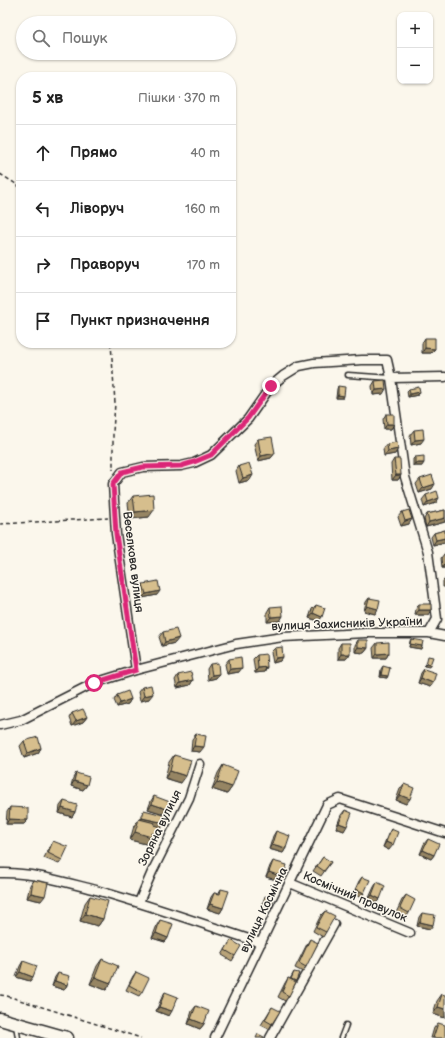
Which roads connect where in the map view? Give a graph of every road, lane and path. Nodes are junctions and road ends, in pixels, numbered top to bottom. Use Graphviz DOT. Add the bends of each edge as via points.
graph roads {
  1 [pos="0,174"];
  2 [pos="16,184"];
  3 [pos="111,348"];
  4 [pos="348,375"];
  5 [pos="445,377"];
  6 [pos="391,378"];
  7 [pos="113,484"];
  8 [pos="115,518"];
  9 [pos="0,524"];
  10 [pos="429,633"];
  11 [pos="445,636"];
  12 [pos="136,670"];
  13 [pos="0,725"];
  14 [pos="200,764"];
  15 [pos="445,833"];
  16 [pos="0,873"];
  17 [pos="290,882"];
  18 [pos="139,902"];
  19 [pos="334,924"];
  20 [pos="410,934"];
  21 [pos="261,943"];
  22 [pos="0,995"];
  23 [pos="0,1019"];
  24 [pos="16,1022"];
  25 [pos="346,1025"];
  26 [pos="18,1038"];
  27 [pos="66,1038"];
  28 [pos="141,1038"];
  29 [pos="215,1038"];
  30 [pos="270,1038"];
  31 [pos="341,1038"];
  1 -- 2 [label="path"];
  3 -- 7 [label="path" via="115,403"];
  4 -- 6 [label="lane"];
  5 -- 6 [label="street"];
  6 -- 7 [label="street" via="387,360 299,366 271,386 248,418 211,455 181,466 143,467 122,472"];
  6 -- 10 [label="street" via="405,477 428,552 438,619"];
  7 -- 8 [label="street, Веселкова вулиця"];
  8 -- 9 [label="path"];
  8 -- 12 [label="street, Веселкова вулиця"];
  10 -- 11 [label="street, вулиця Захисників України"];
  10 -- 12 [label="street, вулиця Захисників України" via="283,637 236,644"];
  12 -- 13 [label="street, вулиця Захисників України" via="94,683 21,720"];
  14 -- 18 [label="street, Зоряна вулиця" via="189,798"];
  15 -- 17 [label="street, вулиця Космічна" via="340,799 327,805"];
  16 -- 18 [label="street" via="52,878"];
  17 -- 20 [label="street, Космічний провулок"];
  17 -- 21 [label="street, вулиця Космічна"];
  18 -- 21 [label="street"];
  19 -- 30 [label="street"];
  21 -- 29 [label="street, вулиця Космічна"];
  22 -- 28 [label="path"];
  23 -- 24 [label="street"];
  24 -- 26 [label="lane"];
  24 -- 27 [label="street"];
  25 -- 31 [label="lane"];
}
